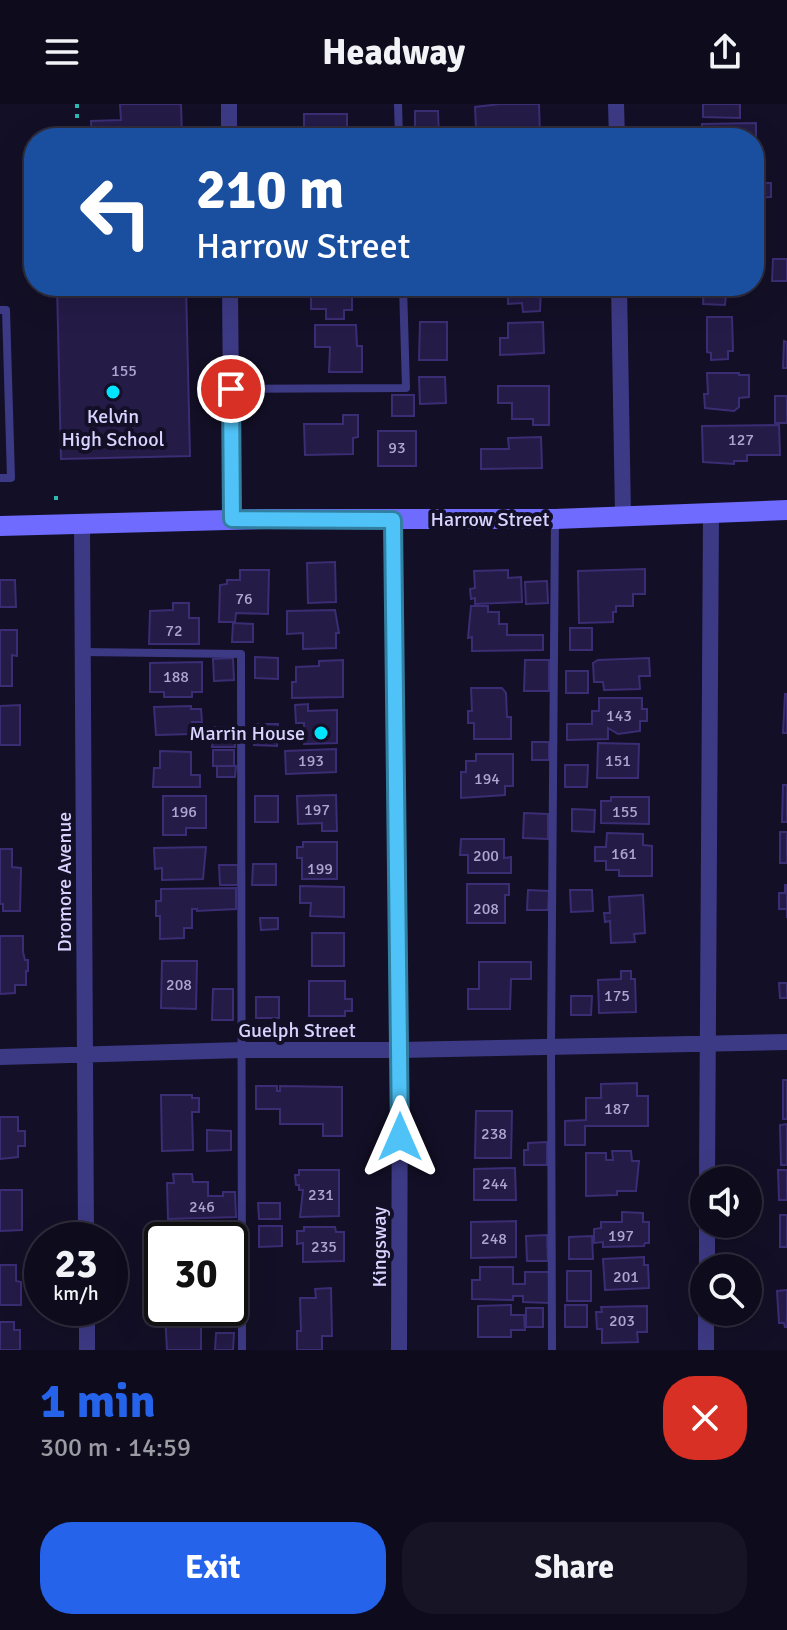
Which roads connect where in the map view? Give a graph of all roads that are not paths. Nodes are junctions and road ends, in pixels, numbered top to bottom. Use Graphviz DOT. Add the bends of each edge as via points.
graph roads {
  1 [pos="229,104"];
  2 [pos="398,104"];
  3 [pos="616,104"];
  4 [pos="229,128"];
  5 [pos="399,128"];
  6 [pos="617,128"];
  7 [pos="230,296"];
  8 [pos="403,296"];
  9 [pos="619,296"];
  10 [pos="0,310"];
  11 [pos="231,389"];
  12 [pos="0,478"];
  13 [pos="787,510"];
  14 [pos="711,512"];
  15 [pos="623,515"];
  16 [pos="232,519"];
  17 [pos="555,519"];
  18 [pos="393,520"];
  19 [pos="82,524"];
  20 [pos="0,526"];
  21 [pos="83,652"];
  22 [pos="787,1042"];
  23 [pos="709,1045"];
  24 [pos="551,1047"];
  25 [pos="243,1050"];
  26 [pos="400,1050"];
  27 [pos="84,1054"];
  28 [pos="0,1057"];
  29 [pos="707,1166"];
  30 [pos="86,1222"];
  31 [pos="87,1326"];
  32 [pos="706,1326"];
  33 [pos="87,1350"];
  34 [pos="242,1350"];
  35 [pos="399,1350"];
  36 [pos="552,1350"];
  37 [pos="706,1350"];
  1 -- 4 [label="street"];
  2 -- 5 [label="lane"];
  3 -- 6 [label="street"];
  7 -- 11 [label="street"];
  8 -- 11 [label="lane" via="406,388"];
  9 -- 15 [label="street"];
  10 -- 12 [label="lane" via="6,310 11,478"];
  11 -- 16 [label="street"];
  13 -- 14 [label="street, Harrow Street"];
  14 -- 15 [label="street, Harrow Street"];
  14 -- 23 [label="street"];
  15 -- 17 [label="street, Harrow Street"];
  16 -- 18 [label="street, Harrow Street"];
  16 -- 19 [label="street, Harrow Street"];
  17 -- 18 [label="street, Harrow Street"];
  17 -- 24 [label="lane"];
  18 -- 26 [label="street, Kingsway"];
  19 -- 20 [label="street, Harrow Street"];
  19 -- 21 [label="street, Dromore Avenue"];
  21 -- 25 [label="lane" via="241,654"];
  21 -- 27 [label="street, Dromore Avenue"];
  22 -- 23 [label="street, Guelph Street"];
  23 -- 24 [label="street, Guelph Street"];
  23 -- 29 [label="street"];
  24 -- 26 [label="street, Guelph Street"];
  24 -- 36 [label="lane"];
  25 -- 26 [label="street, Guelph Street"];
  25 -- 27 [label="street, Guelph Street"];
  25 -- 34 [label="lane"];
  26 -- 35 [label="street, Kingsway"];
  27 -- 28 [label="street, Guelph Street"];
  27 -- 30 [label="street, Dromore Avenue"];
  31 -- 33 [label="street"];
  32 -- 37 [label="street"];
}
